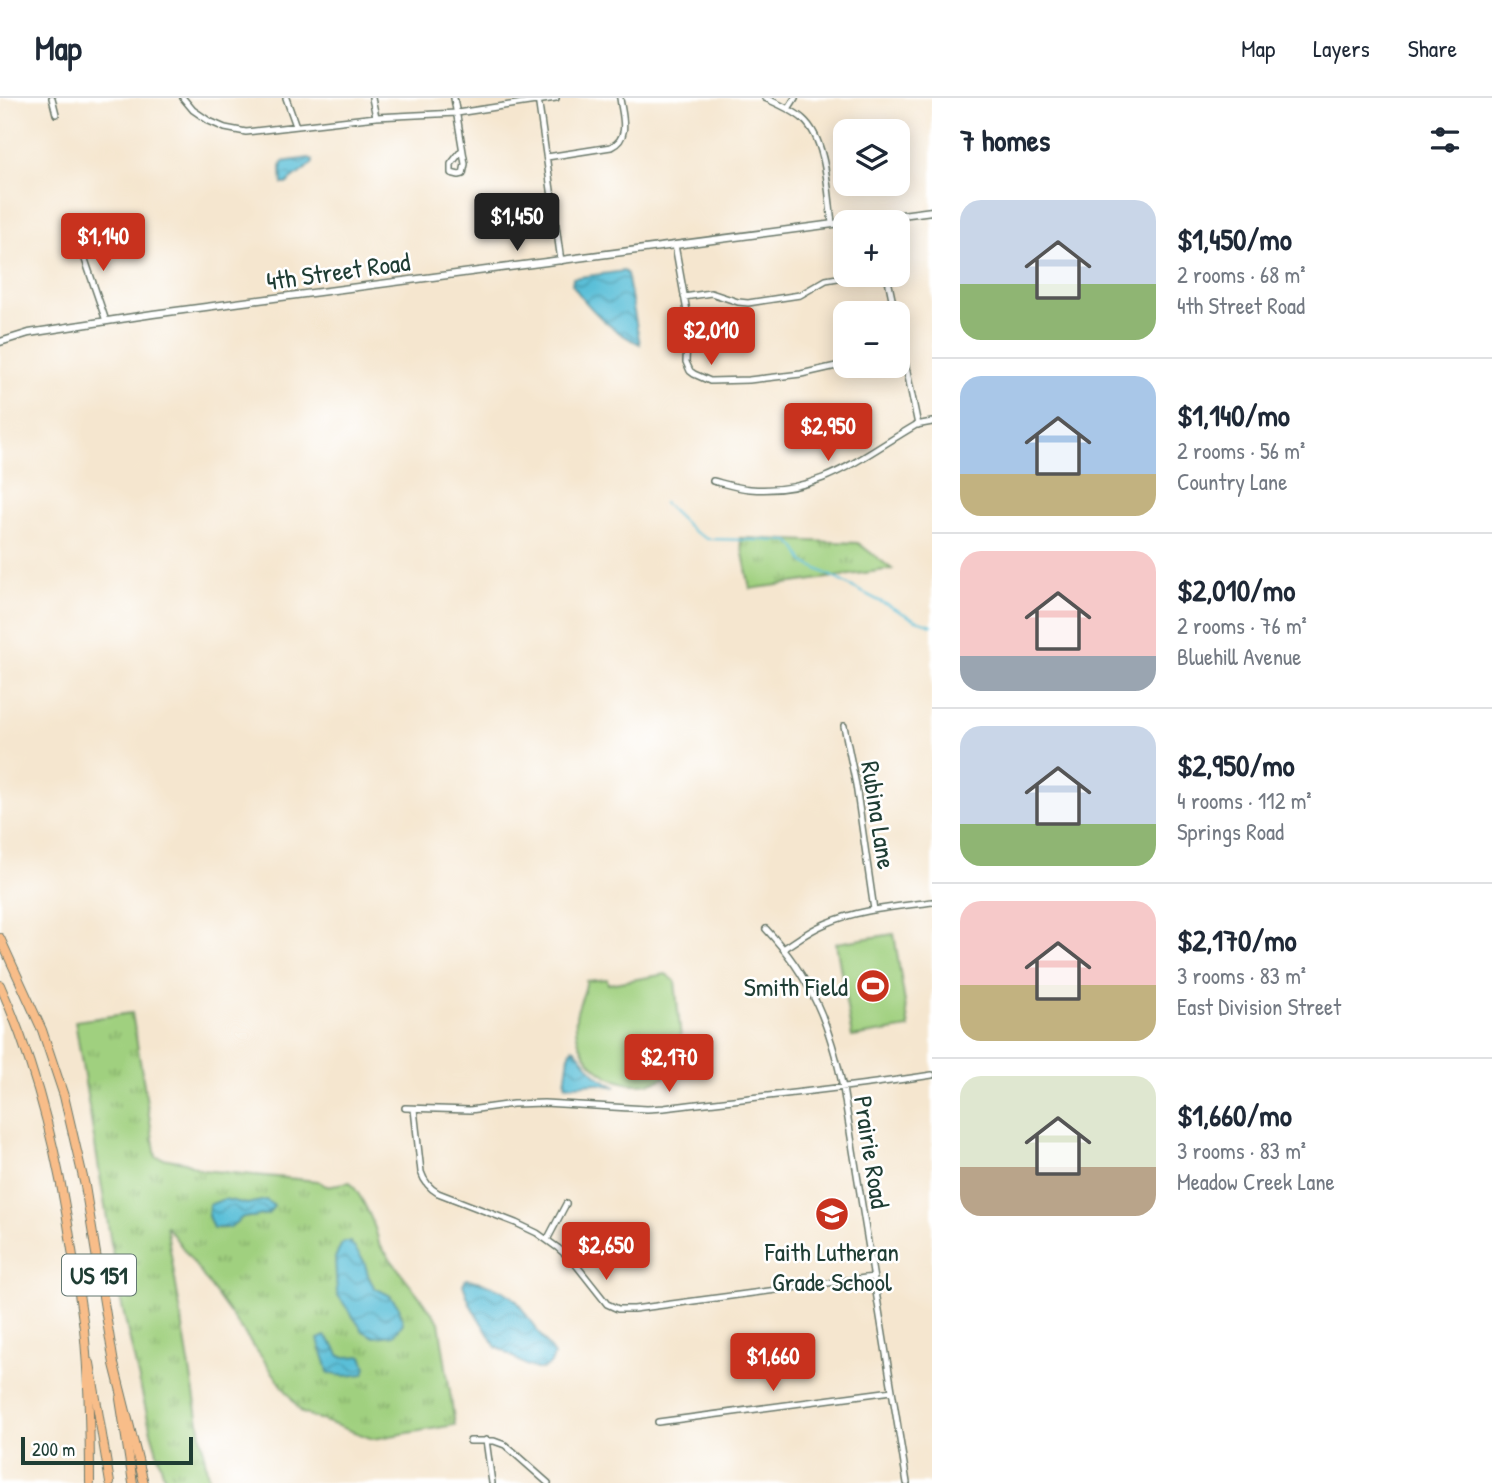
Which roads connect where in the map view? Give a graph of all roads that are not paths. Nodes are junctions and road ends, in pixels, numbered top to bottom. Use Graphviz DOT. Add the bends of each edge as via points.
graph roads {
  1 [pos="52,98"];
  2 [pos="183,98"];
  3 [pos="286,98"];
  4 [pos="372,98"];
  5 [pos="454,98"];
  6 [pos="556,98"];
  7 [pos="620,98"];
  8 [pos="765,98"];
  9 [pos="795,98"];
  10 [pos="538,100"];
  11 [pos="788,110"];
  12 [pos="457,113"];
  13 [pos="56,114"];
  14 [pos="376,117"];
  15 [pos="296,126"];
  16 [pos="463,150"];
  17 [pos="547,157"];
  18 [pos="932,211"];
  19 [pos="910,214"];
  20 [pos="832,223"];
  21 [pos="76,233"];
  22 [pos="676,245"];
  23 [pos="561,261"];
  24 [pos="833,279"];
  25 [pos="684,297"];
  26 [pos="106,321"];
  27 [pos="0,342"];
  28 [pos="833,367"];
  29 [pos="907,378"];
  30 [pos="932,422"];
  31 [pos="918,425"];
  32 [pos="713,481"];
  33 [pos="844,726"];
  34 [pos="932,902"];
  35 [pos="874,910"];
  36 [pos="766,929"];
  37 [pos="0,938"];
  38 [pos="783,949"];
  39 [pos="0,985"];
  40 [pos="932,1075"];
  41 [pos="843,1088"];
  42 [pos="405,1108"];
  43 [pos="414,1109"];
  44 [pos="566,1204"];
  45 [pos="547,1240"];
  46 [pos="873,1277"];
  47 [pos="84,1329"];
  48 [pos="114,1364"];
  49 [pos="892,1391"];
  50 [pos="658,1422"];
  51 [pos="486,1440"];
  52 [pos="470,1441"];
  53 [pos="90,1483"];
  54 [pos="110,1483"];
  55 [pos="133,1483"];
  56 [pos="144,1483"];
  57 [pos="492,1483"];
  58 [pos="548,1483"];
  59 [pos="906,1483"];
  1 -- 13 [label="street"];
  2 -- 15 [label="street" via="209,121 232,130"];
  3 -- 15 [label="street"];
  4 -- 14 [label="street"];
  5 -- 12 [label="street"];
  6 -- 10 [label="street"];
  7 -- 17 [label="street" via="624,132 619,143"];
  8 -- 11 [label="street"];
  9 -- 11 [label="street"];
  10 -- 12 [label="street"];
  10 -- 17 [label="street"];
  11 -- 20 [label="street" via="807,122 819,142"];
  12 -- 14 [label="street"];
  12 -- 16 [label="street"];
  14 -- 15 [label="street"];
  17 -- 23 [label="street"];
  18 -- 19 [label="street, 4th Street Road"];
  20 -- 22 [label="street, 4th Street Road"];
  21 -- 26 [label="street"];
  22 -- 23 [label="street, 4th Street Road"];
  22 -- 25 [label="street"];
  23 -- 26 [label="street, 4th Street Road"];
  24 -- 25 [label="street" via="800,295 748,303 711,293"];
  25 -- 28 [label="street" via="686,362 699,376 710,381 766,378"];
  26 -- 27 [label="street, 4th Street Road"];
  29 -- 31 [label="street"];
  30 -- 31 [label="street"];
  31 -- 32 [label="street" via="812,483 749,489"];
  33 -- 35 [label="street, Rubina Lane"];
  34 -- 35 [label="street"];
  35 -- 38 [label="street" via="821,925"];
  36 -- 38 [label="street, Prairie Road"];
  37 -- 48 [label="main road, US 151" via="42,1030 64,1096 85,1186"];
  38 -- 41 [label="street, Prairie Road" via="824,1018"];
  39 -- 47 [label="main road, US 151" via="50,1129"];
  40 -- 41 [label="street"];
  41 -- 43 [label="street" via="647,1109 544,1103 470,1110"];
  41 -- 46 [label="street, Prairie Road"];
  42 -- 43 [label="street"];
  43 -- 45 [label="street" via="421,1172 430,1187"];
  44 -- 45 [label="street"];
  45 -- 46 [label="street" via="573,1261 604,1302 619,1309"];
  46 -- 49 [label="street, Prairie Road"];
  47 -- 53 [label="main road"];
  47 -- 54 [label="main road, US 151"];
  48 -- 55 [label="main road, US 151"];
  48 -- 56 [label="main road"];
  49 -- 50 [label="street"];
  49 -- 59 [label="street, Prairie Road"];
  51 -- 52 [label="street"];
  51 -- 57 [label="street"];
  51 -- 58 [label="street" via="505,1445"];
}
